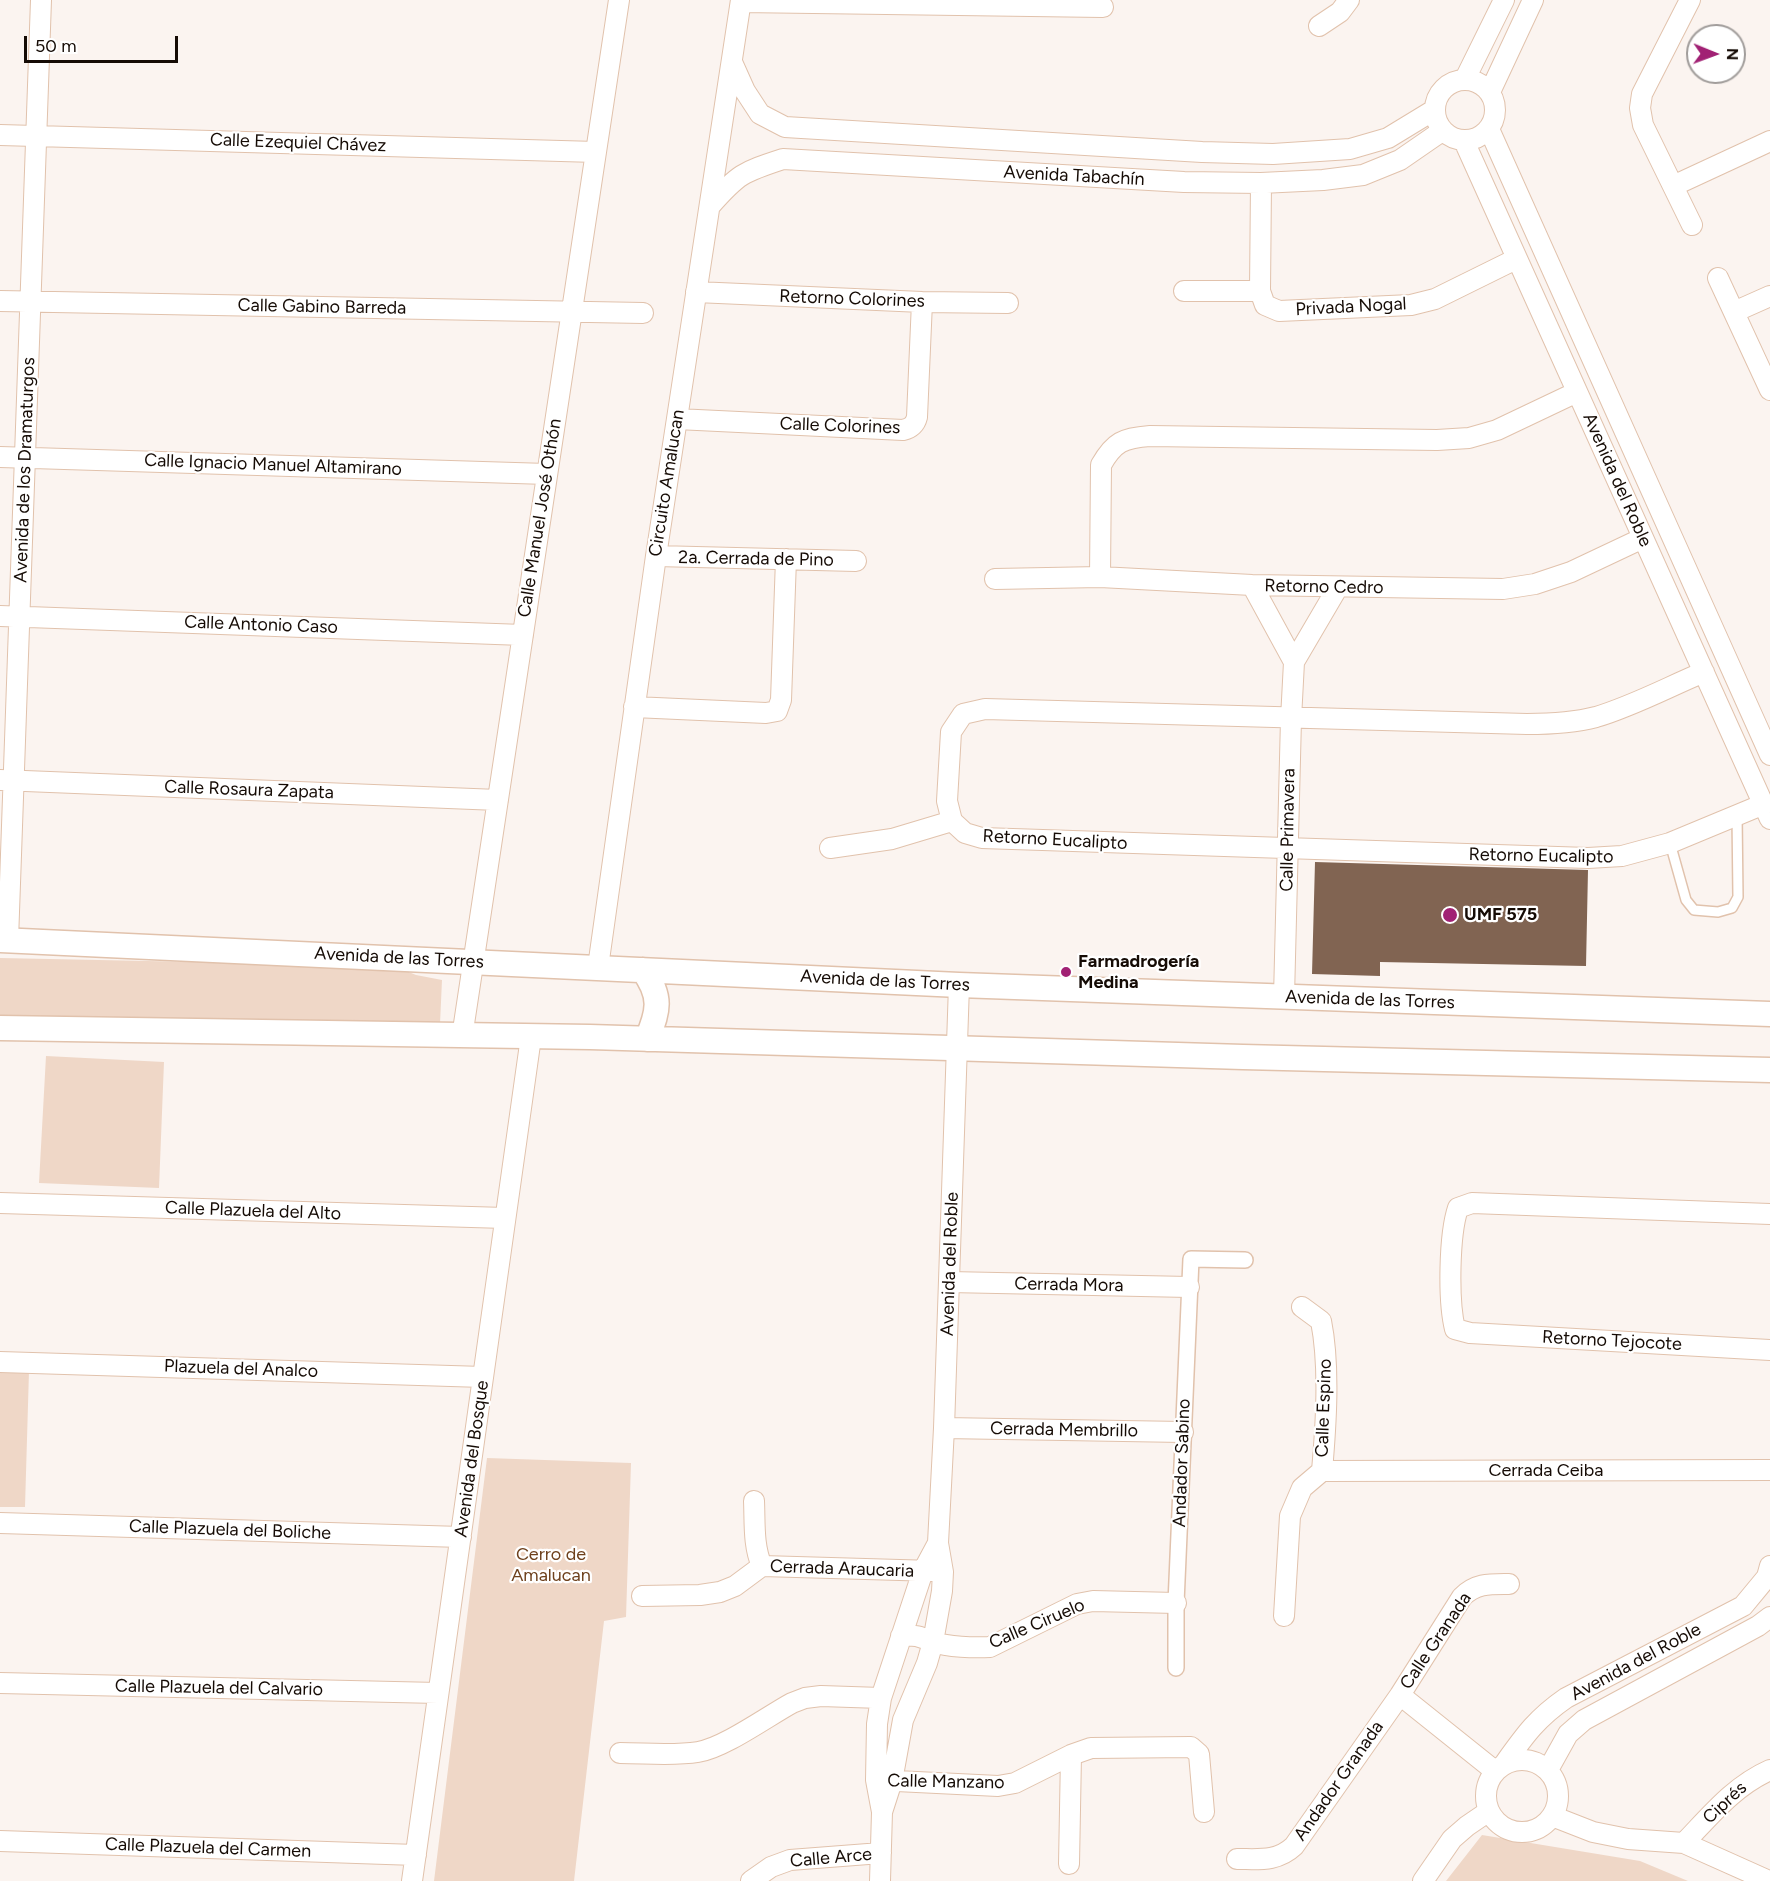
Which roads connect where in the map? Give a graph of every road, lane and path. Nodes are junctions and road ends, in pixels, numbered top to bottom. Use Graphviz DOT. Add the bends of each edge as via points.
graph roads {
  1 [pos="41,0"];
  2 [pos="619,0"];
  3 [pos="1350,0"];
  4 [pos="1504,0"];
  5 [pos="1533,0"];
  6 [pos="1690,0"];
  7 [pos="741,1"];
  8 [pos="1103,7"];
  9 [pos="1319,26"];
  10 [pos="732,61"];
  11 [pos="1465,79"];
  12 [pos="1490,92"];
  13 [pos="1434,110"];
  14 [pos="785,127"];
  15 [pos="1489,129"];
  16 [pos="1442,131"];
  17 [pos="0,135"];
  18 [pos="36,136"];
  19 [pos="1464,141"];
  20 [pos="1770,141"];
  21 [pos="596,152"];
  22 [pos="783,159"];
  23 [pos="1261,183"];
  24 [pos="1673,186"];
  25 [pos="710,206"];
  26 [pos="1692,225"];
  27 [pos="1516,259"];
  28 [pos="1718,278"];
  29 [pos="1184,291"];
  30 [pos="1260,291"];
  31 [pos="696,292"];
  32 [pos="1770,296"];
  33 [pos="0,301"];
  34 [pos="30,302"];
  35 [pos="922,302"];
  36 [pos="1008,303"];
  37 [pos="572,312"];
  38 [pos="1734,312"];
  39 [pos="643,313"];
  40 [pos="1770,390"];
  41 [pos="1576,392"];
  42 [pos="676,419"];
  43 [pos="0,457"];
  44 [pos="25,458"];
  45 [pos="547,474"];
  46 [pos="1643,538"];
  47 [pos="656,556"];
  48 [pos="786,559"];
  49 [pos="856,561"];
  50 [pos="1100,577"];
  51 [pos="995,579"];
  52 [pos="1252,585"];
  53 [pos="1338,587"];
  54 [pos="10,616"];
  55 [pos="523,635"];
  56 [pos="1294,662"];
  57 [pos="1704,672"];
  58 [pos="634,708"];
  59 [pos="1291,719"];
  60 [pos="1770,755"];
  61 [pos="7,781"];
  62 [pos="498,800"];
  63 [pos="1767,811"];
  64 [pos="1737,815"];
  65 [pos="952,821"];
  66 [pos="1670,843"];
  67 [pos="831,848"];
  68 [pos="1287,850"];
  69 [pos="4,940"];
  70 [pos="474,961"];
  71 [pos="598,967"];
  72 [pos="643,970"];
  73 [pos="959,985"];
  74 [pos="1284,997"];
  75 [pos="1770,1014"];
  76 [pos="0,1028"];
  77 [pos="462,1037"];
  78 [pos="531,1037"];
  79 [pos="647,1040"];
  80 [pos="957,1049"];
  81 [pos="1770,1070"];
  82 [pos="0,1203"];
  83 [pos="1770,1214"];
  84 [pos="505,1218"];
  85 [pos="1245,1260"];
  86 [pos="949,1282"];
  87 [pos="1189,1287"];
  88 [pos="1302,1307"];
  89 [pos="1770,1350"];
  90 [pos="0,1362"];
  91 [pos="483,1377"];
  92 [pos="944,1428"];
  93 [pos="1183,1432"];
  94 [pos="1770,1470"];
  95 [pos="1322,1472"];
  96 [pos="754,1501"];
  97 [pos="0,1523"];
  98 [pos="461,1537"];
  99 [pos="938,1543"];
  100 [pos="762,1566"];
  101 [pos="1770,1566"];
  102 [pos="922,1571"];
  103 [pos="943,1572"];
  104 [pos="1509,1584"];
  105 [pos="642,1596"];
  106 [pos="1176,1603"];
  107 [pos="1284,1616"];
  108 [pos="1770,1617"];
  109 [pos="933,1642"];
  110 [pos="898,1645"];
  111 [pos="927,1663"];
  112 [pos="1176,1668"];
  113 [pos="0,1683"];
  114 [pos="438,1694"];
  115 [pos="1400,1695"];
  116 [pos="881,1698"];
  117 [pos="620,1753"];
  118 [pos="1071,1755"];
  119 [pos="1500,1767"];
  120 [pos="1548,1770"];
  121 [pos="1770,1770"];
  122 [pos="884,1781"];
  123 [pos="1489,1811"];
  124 [pos="1204,1812"];
  125 [pos="1552,1816"];
  126 [pos="0,1841"];
  127 [pos="1684,1843"];
  128 [pos="881,1853"];
  129 [pos="416,1855"];
  130 [pos="1237,1859"];
  131 [pos="1069,1864"];
  132 [pos="412,1881"];
  133 [pos="751,1881"];
  134 [pos="880,1881"];
  135 [pos="1423,1881"];
  136 [pos="1769,1881"];
  1 -- 18 [label="street, Avenida de los Dramaturgos"];
  2 -- 21 [label="street, Calle Manuel José Othón"];
  3 -- 9 [label="street"];
  4 -- 11 [label="street"];
  5 -- 12 [label="street"];
  6 -- 24 [label="street" via="1642,94 1640,108 1643,125"];
  7 -- 8 [label="street"];
  7 -- 10 [label="street, Circuito Amalucan"];
  10 -- 14 [label="street, Avenida Tabachín" via="760,114"];
  10 -- 25 [label="street, Circuito Amalucan"];
  11 -- 12 [label="street"];
  11 -- 13 [label="street" via="1450,83 1438,94"];
  12 -- 15 [label="street" via="1495,117"];
  13 -- 14 [label="street, Avenida Tabachín" via="1388,138 1350,149 1273,154"];
  13 -- 16 [label="street"];
  14 -- 22 [label="street"];
  15 -- 19 [label="street" via="1478,138"];
  15 -- 60 [label="street, Avenida del Roble"];
  16 -- 19 [label="street"];
  16 -- 23 [label="street, Avenida Tabachín" via="1400,160 1363,175"];
  17 -- 18 [label="street, Calle Ezequiel Chávez"];
  18 -- 21 [label="street, Calle Ezequiel Chávez"];
  18 -- 34 [label="street, Avenida de los Dramaturgos"];
  19 -- 27 [label="street, Avenida del Roble"];
  20 -- 24 [label="street"];
  21 -- 37 [label="street, Calle Manuel José Othón"];
  22 -- 23 [label="street, Avenida Tabachín"];
  22 -- 25 [label="street, Avenida Tabachín" via="748,170 732,181"];
  23 -- 30 [label="street"];
  24 -- 26 [label="street"];
  25 -- 31 [label="street, Circuito Amalucan"];
  27 -- 30 [label="street, Privada Nogal" via="1435,299 1412,305 1279,311 1265,305"];
  27 -- 41 [label="street, Avenida del Roble"];
  28 -- 38 [label="street"];
  29 -- 30 [label="street"];
  31 -- 35 [label="street, Retorno Colorines"];
  31 -- 42 [label="street, Circuito Amalucan"];
  32 -- 38 [label="street"];
  33 -- 34 [label="street, Calle Gabino Barreda"];
  34 -- 37 [label="street, Calle Gabino Barreda"];
  34 -- 44 [label="street, Avenida de los Dramaturgos"];
  35 -- 36 [label="street, Retorno Colorines"];
  35 -- 42 [label="street, Calle Colorines" via="917,417 910,428"];
  37 -- 39 [label="street, Calle Gabino Barreda"];
  37 -- 45 [label="street, Calle Manuel José Othón"];
  38 -- 40 [label="street"];
  41 -- 46 [label="street, Avenida del Roble"];
  41 -- 50 [label="street" via="1497,430 1469,438 1437,441 1128,438 1110,449 1101,465"];
  42 -- 47 [label="street, Circuito Amalucan"];
  43 -- 44 [label="street, Calle Ignacio Manuel Altamirano"];
  44 -- 45 [label="street, Calle Ignacio Manuel Altamirano"];
  44 -- 54 [label="street, Avenida de los Dramaturgos"];
  45 -- 55 [label="street, Calle Manuel José Othón"];
  46 -- 53 [label="street, Retorno Cedro" via="1571,572 1535,584 1503,589"];
  46 -- 57 [label="street, Avenida del Roble"];
  47 -- 48 [label="street, 2a. Cerrada de Pino"];
  47 -- 58 [label="street, Circuito Amalucan"];
  48 -- 49 [label="street, 2a. Cerrada de Pino"];
  48 -- 58 [label="street" via="781,700 777,711"];
  50 -- 51 [label="street, Retorno Cedro"];
  50 -- 52 [label="street, Retorno Cedro"];
  52 -- 53 [label="street, Retorno Cedro"];
  52 -- 56 [label="street"];
  53 -- 56 [label="street, Calle Primavera"];
  54 -- 55 [label="street, Calle Antonio Caso"];
  54 -- 61 [label="street, Avenida de los Dramaturgos"];
  55 -- 62 [label="street, Calle Manuel José Othón"];
  56 -- 59 [label="street, Calle Primavera"];
  57 -- 59 [label="street" via="1596,717 1561,723"];
  57 -- 63 [label="street, Avenida del Roble"];
  58 -- 71 [label="street, Circuito Amalucan"];
  59 -- 65 [label="street" via="986,709 963,714 951,732 946,801"];
  59 -- 68 [label="street, Calle Primavera"];
  61 -- 62 [label="street, Calle Rosaura Zapata"];
  61 -- 69 [label="street, Avenida de los Dramaturgos"];
  62 -- 70 [label="street, Calle Manuel José Othón"];
  63 -- 64 [label="street, Retorno Eucalipto"];
  64 -- 66 [label="street, Retorno Eucalipto"];
  64 -- 66 [label="lane" via="1738,897 1732,908 1718,912 1694,910 1686,900"];
  65 -- 67 [label="street" via="892,838"];
  65 -- 68 [label="street, Retorno Eucalipto" via="966,833 982,838"];
  66 -- 68 [label="street, Retorno Eucalipto" via="1622,856 1588,858"];
  68 -- 74 [label="street, Calle Primavera"];
  69 -- 70 [label="street, Avenida de las Torres"];
  70 -- 71 [label="street, Avenida de las Torres"];
  70 -- 77 [label="street, Calle Manuel José Othón"];
  71 -- 72 [label="street, Avenida de las Torres"];
  72 -- 73 [label="street, Avenida de las Torres"];
  72 -- 79 [label="street" via="654,985 658,1002 656,1020"];
  73 -- 74 [label="street, Avenida de las Torres"];
  73 -- 80 [label="street, Avenida del Roble"];
  74 -- 75 [label="street, Avenida de las Torres"];
  76 -- 77 [label="street"];
  77 -- 78 [label="street"];
  78 -- 79 [label="street"];
  78 -- 84 [label="street, Avenida del Bosque"];
  79 -- 80 [label="street"];
  80 -- 81 [label="street"];
  80 -- 86 [label="street, Avenida del Roble"];
  82 -- 84 [label="street, Calle Plazuela del Alto"];
  83 -- 89 [label="street, Retorno Tejocote" via="1472,1203 1458,1208 1453,1223 1451,1301 1455,1329 1470,1333"];
  84 -- 91 [label="street, Avenida del Bosque"];
  85 -- 87 [label="street, Andador Sabino" via="1191,1259"];
  86 -- 87 [label="street, Cerrada Mora"];
  86 -- 92 [label="street, Avenida del Roble"];
  87 -- 93 [label="street, Andador Sabino"];
  88 -- 95 [label="street, Calle Espino" via="1321,1320 1326,1345"];
  90 -- 91 [label="street, Plazuela del Analco"];
  91 -- 98 [label="street, Avenida del Bosque"];
  92 -- 93 [label="street, Cerrada Membrillo"];
  92 -- 99 [label="street, Avenida del Roble"];
  93 -- 106 [label="street, Andador Sabino"];
  94 -- 95 [label="street, Cerrada Ceiba"];
  95 -- 107 [label="street, Calle Espino" via="1302,1488 1290,1516"];
  96 -- 100 [label="street" via="757,1556"];
  97 -- 98 [label="street, Calle Plazuela del Boliche"];
  98 -- 114 [label="street, Avenida del Bosque"];
  99 -- 102 [label="street, Avenida del Roble"];
  99 -- 103 [label="street, Avenida del Roble"];
  100 -- 102 [label="street, Cerrada Araucaria"];
  100 -- 105 [label="street, Cerrada Araucaria" via="720,1592"];
  101 -- 119 [label="street, Avenida del Roble" via="1767,1577 1743,1606 1544,1713"];
  102 -- 103 [label="street, Cerrada Araucaria"];
  102 -- 110 [label="street, Avenida del Roble"];
  103 -- 109 [label="street, Avenida del Roble"];
  104 -- 115 [label="street, Calle Granada" via="1477,1585 1469,1590"];
  106 -- 109 [label="street, Calle Ciruelo" via="1093,1601 1077,1604 990,1647"];
  106 -- 112 [label="street, Andador Sabino"];
  108 -- 120 [label="street, Avenida del Roble" via="1584,1720 1569,1734"];
  109 -- 110 [label="street, Calle Ciruelo" via="918,1635"];
  109 -- 111 [label="street, Avenida del Roble"];
  110 -- 111 [label="street" via="902,1660 918,1665"];
  110 -- 116 [label="street, Avenida del Roble"];
  111 -- 122 [label="street, Avenida del Roble" via="903,1720"];
  113 -- 114 [label="street, Calle Plazuela del Calvario"];
  114 -- 129 [label="street, Avenida del Bosque"];
  115 -- 119 [label="street"];
  115 -- 130 [label="street, Andador Granada" via="1294,1846 1277,1858"];
  116 -- 117 [label="street" via="805,1698 706,1750"];
  116 -- 122 [label="street, Avenida del Roble" via="875,1748"];
  118 -- 122 [label="street, Calle Manzano" via="1015,1783 998,1786"];
  118 -- 124 [label="street, Calle Manzano" via="1091,1748 1191,1747 1199,1754"];
  118 -- 131 [label="street"];
  119 -- 120 [label="street" via="1528,1760"];
  119 -- 123 [label="street" via="1488,1783"];
  120 -- 125 [label="street" via="1556,1784 1558,1801"];
  121 -- 127 [label="street, Ciprés" via="1731,1793"];
  122 -- 128 [label="street, Avenida del Roble"];
  123 -- 125 [label="street" via="1498,1824 1511,1831 1534,1830"];
  123 -- 135 [label="street" via="1452,1839"];
  125 -- 127 [label="street" via="1593,1832"];
  126 -- 129 [label="street, Calle Plazuela del Carmen"];
  127 -- 136 [label="street"];
  128 -- 133 [label="street, Calle Arce" via="790,1860"];
  128 -- 134 [label="street, Avenida del Roble"];
  129 -- 132 [label="street, Avenida del Bosque"];
}
